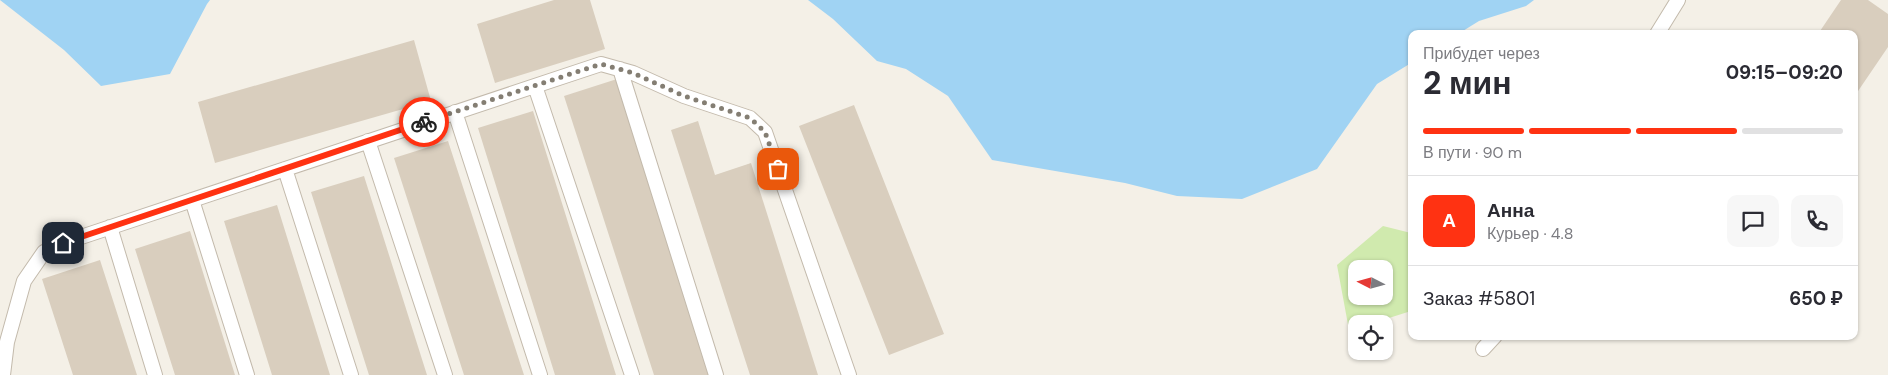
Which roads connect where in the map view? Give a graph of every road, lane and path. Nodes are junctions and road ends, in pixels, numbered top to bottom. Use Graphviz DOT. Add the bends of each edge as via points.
graph roads {
  1 [pos="1678,0"];
  2 [pos="1659,30"];
  3 [pos="620,69"];
  4 [pos="535,86"];
  5 [pos="455,112"];
  6 [pos="368,141"];
  7 [pos="285,169"];
  8 [pos="192,200"];
  9 [pos="110,227"];
  10 [pos="1491,340"];
  11 [pos="1483,349"];
  12 [pos="3,375"];
  13 [pos="155,375"];
  14 [pos="247,375"];
  15 [pos="351,375"];
  16 [pos="446,375"];
  17 [pos="540,375"];
  18 [pos="632,375"];
  19 [pos="716,375"];
  20 [pos="849,375"];
  1 -- 2 [label="lane"];
  3 -- 4 [label="lane" via="601,64"];
  3 -- 19 [label="lane"];
  3 -- 20 [label="lane" via="684,96 750,118 765,132"];
  4 -- 5 [label="lane"];
  4 -- 18 [label="lane"];
  5 -- 6 [label="lane"];
  5 -- 17 [label="lane"];
  6 -- 7 [label="lane"];
  6 -- 16 [label="lane"];
  7 -- 8 [label="lane"];
  7 -- 15 [label="lane"];
  8 -- 9 [label="lane"];
  8 -- 14 [label="lane"];
  9 -- 12 [label="lane" via="44,252 24,281 6,342"];
  9 -- 13 [label="lane"];
  10 -- 11 [label="lane"];
}
